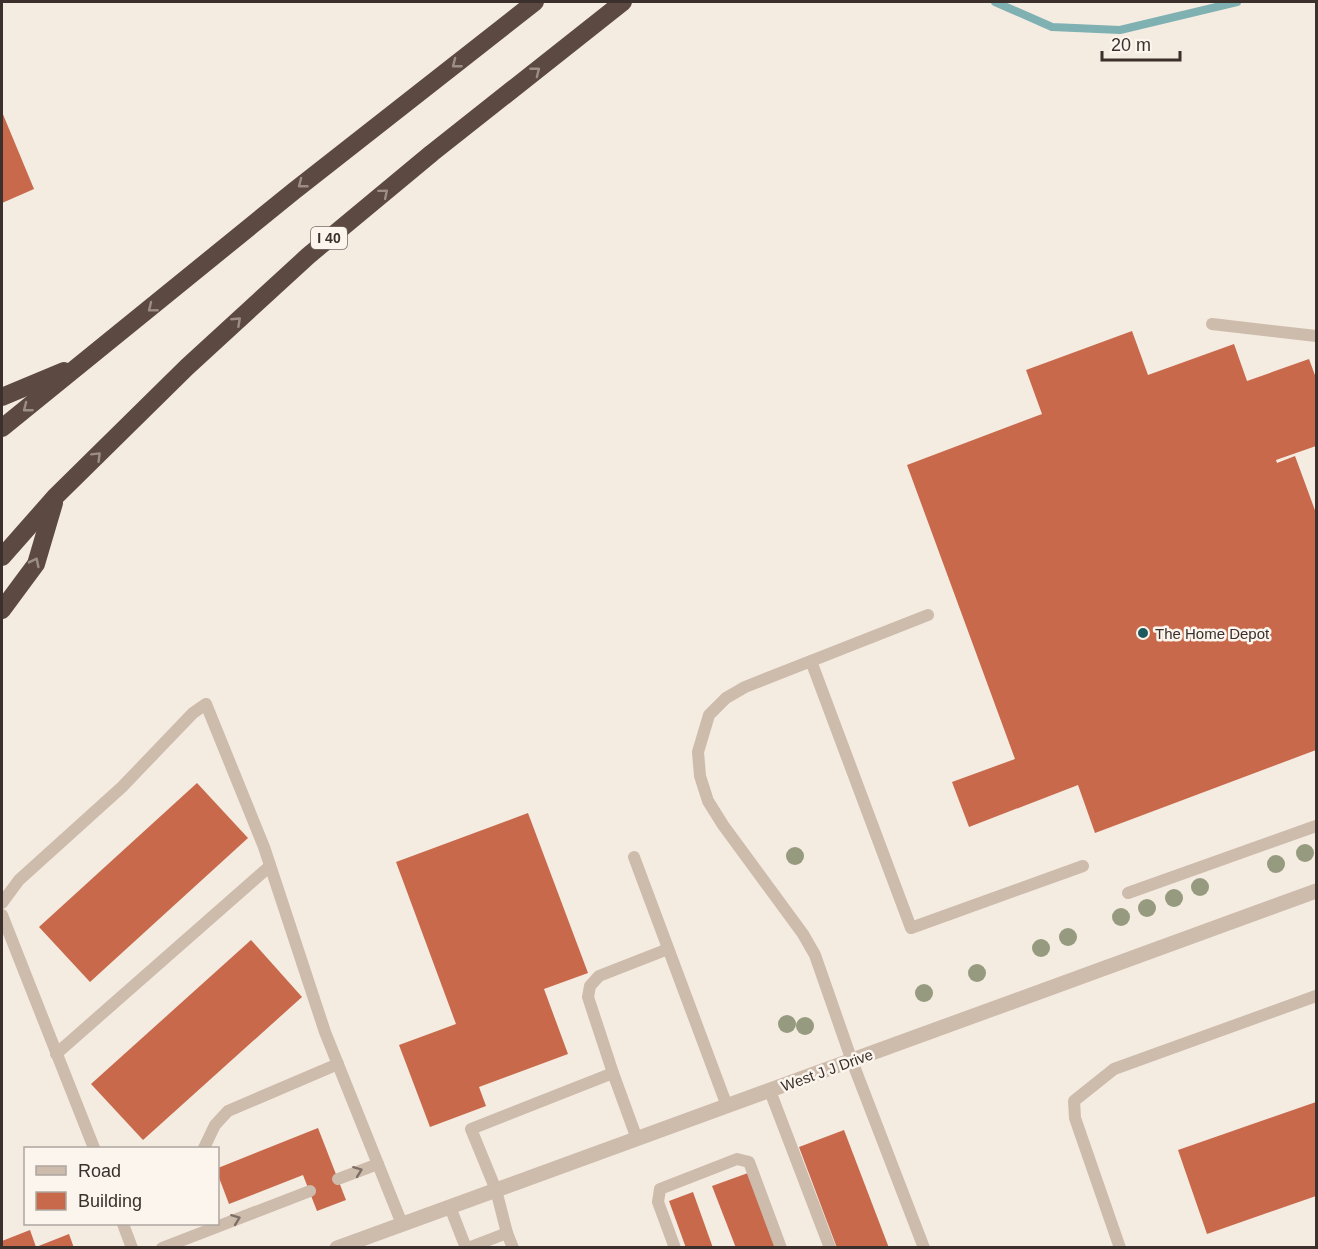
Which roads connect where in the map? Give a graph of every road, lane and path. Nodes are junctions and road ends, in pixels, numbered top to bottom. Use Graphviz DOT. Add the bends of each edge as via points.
graph roads {
  1 [pos="535,2"];
  2 [pos="623,2"];
  3 [pos="1212,324"];
  4 [pos="1315,339"];
  5 [pos="85,363"];
  6 [pos="2,397"];
  7 [pos="2,428"];
  8 [pos="55,497"];
  9 [pos="2,557"];
  10 [pos="2,610"];
  11 [pos="928,615"];
  12 [pos="811,660"];
  13 [pos="1317,826"];
  14 [pos="634,857"];
  15 [pos="270,866"];
  16 [pos="1083,866"];
  17 [pos="1317,891"];
  18 [pos="1128,893"];
  19 [pos="2,903"];
  20 [pos="2,915"];
  21 [pos="668,949"];
  22 [pos="1317,996"];
  23 [pos="56,1054"];
  24 [pos="852,1061"];
  25 [pos="338,1064"];
  26 [pos="613,1073"];
  27 [pos="770,1091"];
  28 [pos="727,1106"];
  29 [pos="637,1139"];
  30 [pos="93,1147"];
  31 [pos="205,1147"];
  32 [pos="378,1164"];
  33 [pos="338,1179"];
  34 [pos="496,1190"];
  35 [pos="310,1191"];
  36 [pos="450,1206"];
  37 [pos="402,1224"];
  38 [pos="123,1225"];
  39 [pos="507,1233"];
  40 [pos="365,1243"];
  41 [pos="132,1248"];
  42 [pos="162,1248"];
  43 [pos="337,1248"];
  44 [pos="467,1248"];
  45 [pos="513,1248"];
  46 [pos="675,1248"];
  47 [pos="781,1248"];
  48 [pos="830,1248"];
  49 [pos="924,1248"];
  50 [pos="1120,1248"];
  1 -- 5 [label="highway, one-way" via="294,191"];
  8 -- 2 [label="highway, I 40, one-way" via="308,256"];
  3 -- 4 [label="lane"];
  5 -- 6 [label="highway"];
  5 -- 7 [label="highway, one-way"];
  8 -- 9 [label="highway, I 40"];
  10 -- 8 [label="highway, one-way" via="36,564"];
  11 -- 12 [label="lane"];
  12 -- 16 [label="lane" via="911,928"];
  12 -- 24 [label="lane" via="745,687 709,715 698,752 700,776 708,801 723,825 815,955"];
  13 -- 18 [label="lane"];
  14 -- 21 [label="lane"];
  15 -- 19 [label="lane" via="206,704 19,880"];
  15 -- 23 [label="lane"];
  15 -- 25 [label="lane"];
  17 -- 24 [label="street, West J J Drive"];
  20 -- 23 [label="lane"];
  21 -- 26 [label="lane" via="599,976 590,986 588,997"];
  21 -- 28 [label="lane"];
  22 -- 50 [label="lane" via="1114,1070 1074,1101 1074,1118"];
  23 -- 30 [label="lane"];
  24 -- 27 [label="street, West J J Drive"];
  24 -- 49 [label="lane"];
  25 -- 31 [label="lane" via="228,1111 215,1125"];
  25 -- 32 [label="lane"];
  26 -- 29 [label="lane"];
  26 -- 34 [label="lane" via="471,1129"];
  27 -- 28 [label="street, West J J Drive"];
  27 -- 48 [label="lane"];
  28 -- 29 [label="street, West J J Drive"];
  29 -- 34 [label="street, West J J Drive"];
  33 -- 32 [label="lane, one-way"];
  32 -- 37 [label="lane"];
  34 -- 36 [label="street, West J J Drive"];
  34 -- 39 [label="lane"];
  42 -- 35 [label="lane, one-way"];
  36 -- 37 [label="street, West J J Drive"];
  36 -- 44 [label="lane"];
  37 -- 40 [label="street, West J J Drive"];
  38 -- 41 [label="lane"];
  39 -- 44 [label="lane"];
  39 -- 45 [label="lane"];
  40 -- 43 [label="street, West J J Drive"];
  46 -- 47 [label="lane" via="658,1202 660,1189 737,1159 749,1162"];
}
